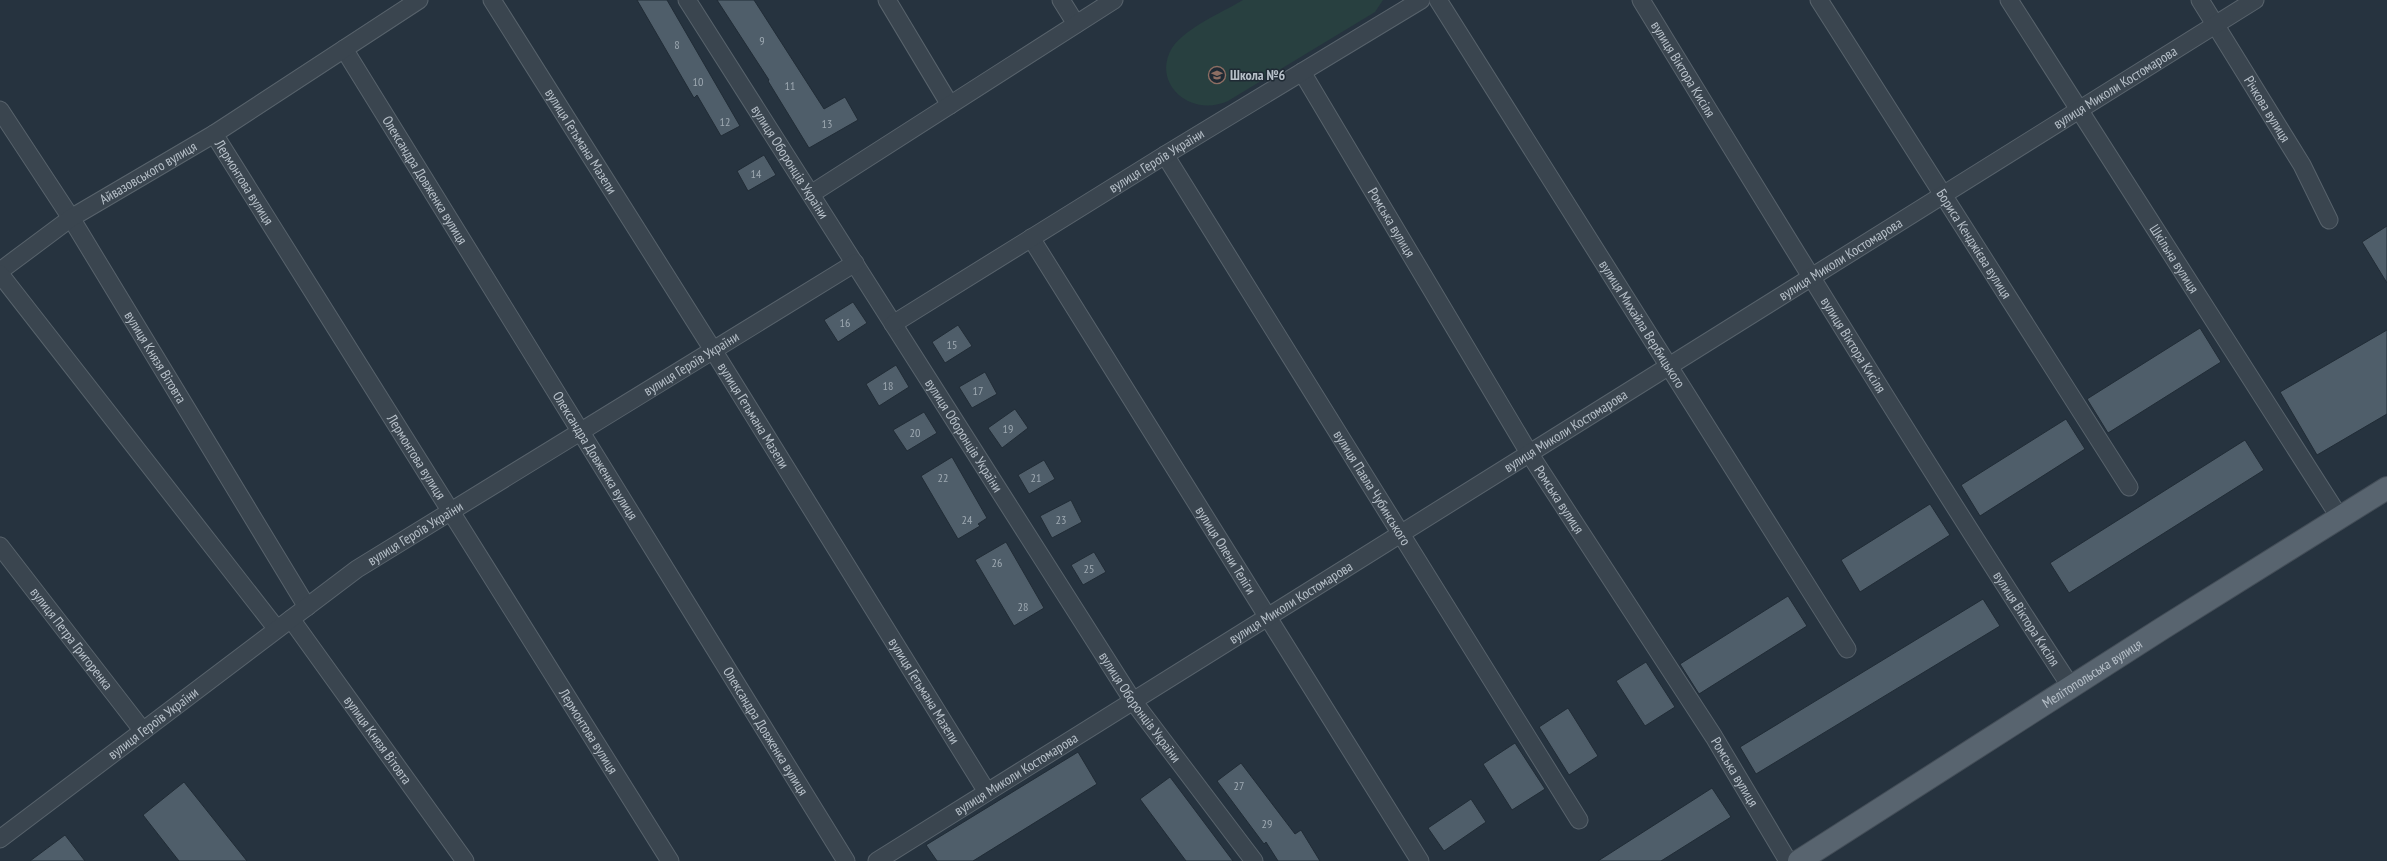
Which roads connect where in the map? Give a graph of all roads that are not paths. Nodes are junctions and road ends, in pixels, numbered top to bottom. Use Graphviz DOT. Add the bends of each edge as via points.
graph roads {
  1 [pos="420,0"];
  2 [pos="492,0"];
  3 [pos="687,0"];
  4 [pos="887,0"];
  5 [pos="1061,0"];
  6 [pos="1114,0"];
  7 [pos="1421,0"];
  8 [pos="1438,0"];
  9 [pos="1641,0"];
  10 [pos="1819,0"];
  11 [pos="2009,0"];
  12 [pos="2200,0"];
  13 [pos="2256,0"];
  14 [pos="1076,24"];
  15 [pos="2216,25"];
  16 [pos="344,49"];
  17 [pos="1302,72"];
  18 [pos="950,105"];
  19 [pos="2080,109"];
  20 [pos="0,110"];
  21 [pos="214,134"];
  22 [pos="1165,155"];
  23 [pos="811,194"];
  24 [pos="1942,195"];
  25 [pos="71,218"];
  26 [pos="2329,220"];
  27 [pos="1031,238"];
  28 [pos="855,263"];
  29 [pos="0,271"];
  30 [pos="0,274"];
  31 [pos="1811,278"];
  32 [pos="893,324"];
  33 [pos="713,350"];
  34 [pos="1669,367"];
  35 [pos="581,431"];
  36 [pos="1529,453"];
  37 [pos="2129,487"];
  38 [pos="2387,488"];
  39 [pos="451,511"];
  40 [pos="2340,518"];
  41 [pos="1401,534"];
  42 [pos="0,546"];
  43 [pos="307,607"];
  44 [pos="1268,617"];
  45 [pos="292,619"];
  46 [pos="276,628"];
  47 [pos="1846,649"];
  48 [pos="2072,687"];
  49 [pos="1133,701"];
  50 [pos="143,731"];
  51 [pos="987,792"];
  52 [pos="1579,820"];
  53 [pos="0,839"];
  54 [pos="465,861"];
  55 [pos="670,861"];
  56 [pos="846,861"];
  57 [pos="876,861"];
  58 [pos="1254,861"];
  59 [pos="1420,861"];
  60 [pos="1788,861"];
  61 [pos="1799,861"];
  1 -- 16 [label="street, Айвазовського вулиця"];
  2 -- 33 [label="street, вулиця Гетьмана Мазепи"];
  3 -- 23 [label="street, вулиця Оборонців України"];
  4 -- 18 [label="street"];
  5 -- 14 [label="street"];
  6 -- 14 [label="street"];
  7 -- 17 [label="street, вулиця Героїв України"];
  8 -- 34 [label="street, вулиця Михайла Вербицького"];
  9 -- 31 [label="street, вулиця Віктора Кисіля"];
  10 -- 24 [label="street, Бориса Кенджієва вулиця"];
  11 -- 19 [label="street, Шкільна вулиця"];
  12 -- 15 [label="street, Річкова вулиця"];
  13 -- 15 [label="street, вулиця Миколи Костомарова"];
  14 -- 18 [label="street"];
  15 -- 19 [label="street, вулиця Миколи Костомарова"];
  15 -- 26 [label="street, Річкова вулиця" via="2302,165"];
  16 -- 21 [label="street, Айвазовського вулиця"];
  16 -- 35 [label="street, Олександра Довженка вулиця"];
  17 -- 22 [label="street, вулиця Героїв України"];
  17 -- 36 [label="street, Ромська вулиця"];
  18 -- 23 [label="street"];
  19 -- 24 [label="street, вулиця Миколи Костомарова"];
  19 -- 40 [label="street, Шкільна вулиця"];
  20 -- 25 [label="street, вулиця Князя Вітовта"];
  21 -- 25 [label="street, Айвазовського вулиця"];
  21 -- 39 [label="street, Лермонтова вулиця"];
  22 -- 27 [label="street, вулиця Героїв України"];
  22 -- 41 [label="street, вулиця Павла Чубинського"];
  23 -- 28 [label="street, вулиця Оборонців України"];
  24 -- 31 [label="street, вулиця Миколи Костомарова"];
  24 -- 37 [label="street, Бориса Кенджієва вулиця"];
  25 -- 29 [label="street, Айвазовського вулиця"];
  25 -- 43 [label="street, вулиця Князя Вітовта"];
  27 -- 32 [label="street, вулиця Героїв України"];
  27 -- 44 [label="street, вулиця Олени Теліги"];
  28 -- 32 [label="street, вулиця Оборонців України"];
  28 -- 33 [label="street, вулиця Героїв України"];
  30 -- 46 [label="street"];
  31 -- 34 [label="street, вулиця Миколи Костомарова"];
  31 -- 48 [label="street, вулиця Віктора Кисіля"];
  32 -- 49 [label="street, вулиця Оборонців України"];
  33 -- 35 [label="street, вулиця Героїв України"];
  33 -- 51 [label="street, вулиця Гетьмана Мазепи"];
  34 -- 36 [label="street, вулиця Миколи Костомарова"];
  34 -- 47 [label="street, вулиця Михайла Вербицького"];
  35 -- 39 [label="street, вулиця Героїв України"];
  35 -- 56 [label="street, Олександра Довженка вулиця"];
  36 -- 41 [label="street, вулиця Миколи Костомарова"];
  36 -- 60 [label="street, Ромська вулиця" via="1714,737"];
  38 -- 40 [label="main road, Мелітопольська вулиця"];
  39 -- 43 [label="street, вулиця Героїв України" via="357,569"];
  39 -- 55 [label="street, Лермонтова вулиця"];
  40 -- 48 [label="main road, Мелітопольська вулиця"];
  41 -- 44 [label="street, вулиця Миколи Костомарова"];
  41 -- 52 [label="street, вулиця Павла Чубинського"];
  42 -- 50 [label="street, вулиця Петра Григоренка"];
  43 -- 45 [label="street, вулиця Героїв України"];
  44 -- 49 [label="street, вулиця Миколи Костомарова"];
  44 -- 59 [label="street, вулиця Олени Теліги"];
  45 -- 46 [label="street, вулиця Героїв України"];
  45 -- 54 [label="street, вулиця Князя Вітовта"];
  46 -- 50 [label="street, вулиця Героїв України"];
  48 -- 61 [label="main road, Мелітопольська вулиця"];
  49 -- 51 [label="street, вулиця Миколи Костомарова"];
  49 -- 58 [label="street, вулиця Оборонців України"];
  50 -- 53 [label="street, вулиця Героїв України"];
  51 -- 57 [label="street, вулиця Миколи Костомарова"];
}
